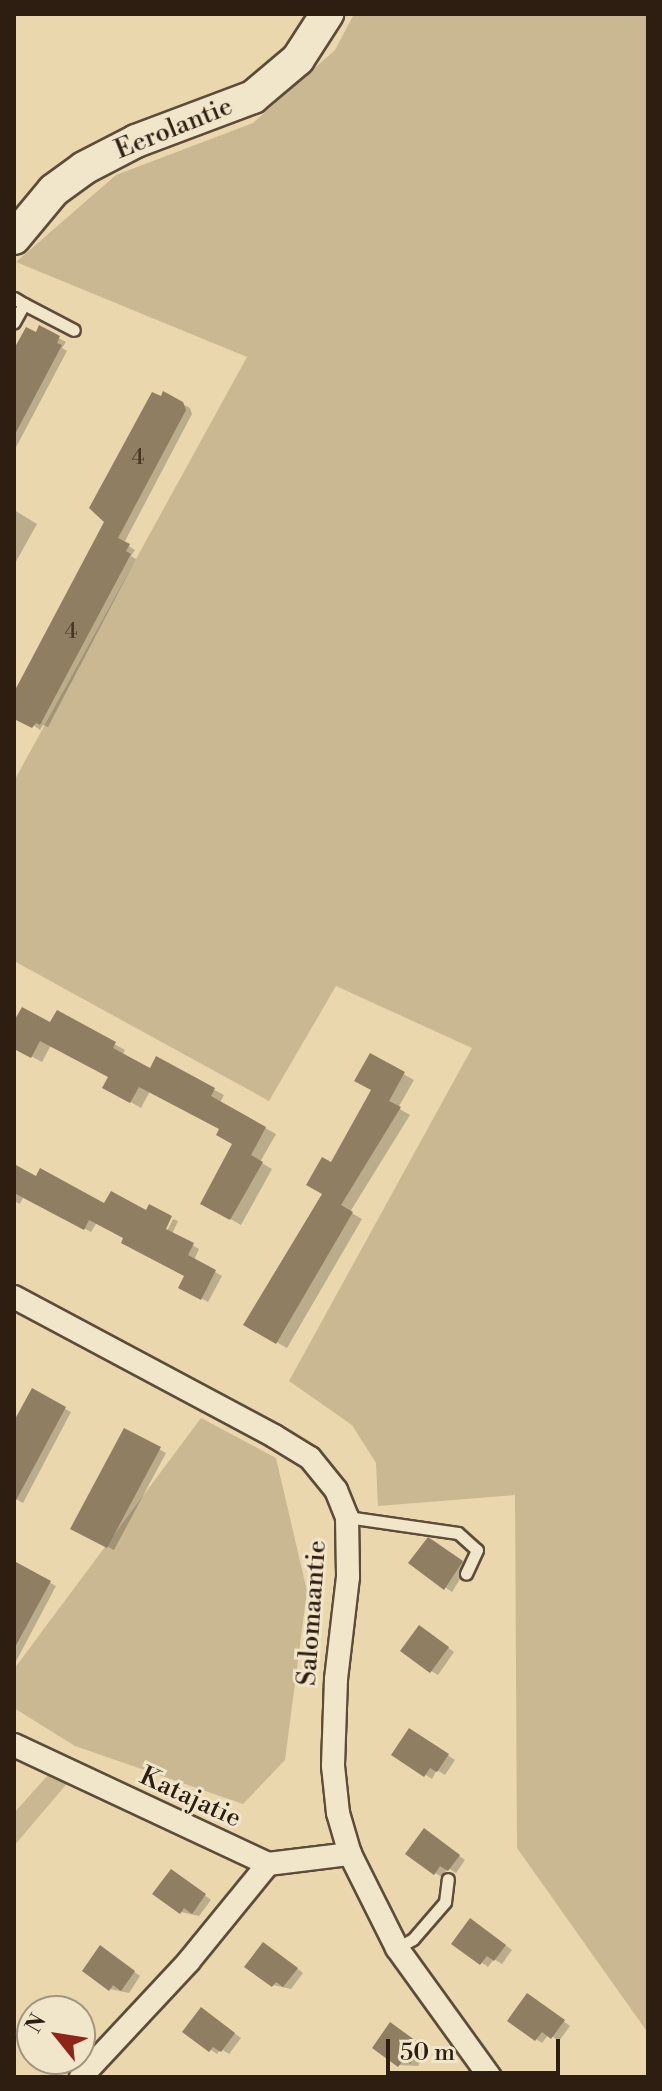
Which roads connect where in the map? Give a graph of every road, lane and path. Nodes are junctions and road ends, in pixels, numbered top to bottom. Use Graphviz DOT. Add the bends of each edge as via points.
graph roads {
  1 [pos="327,14"];
  2 [pos="16,228"];
  3 [pos="19,301"];
  4 [pos="14,322"];
  5 [pos="74,330"];
  6 [pos="14,1297"];
  7 [pos="347,1517"];
  8 [pos="466,1574"];
  9 [pos="14,1745"];
  10 [pos="350,1854"];
  11 [pos="268,1864"];
  12 [pos="448,1879"];
  13 [pos="397,1948"];
  14 [pos="81,2077"];
  15 [pos="490,2077"];
  1 -- 2 [label="street, Eerolantie" via="298,59 253,97 136,141 84,168"];
  3 -- 4 [label="lane"];
  3 -- 5 [label="lane"];
  6 -- 7 [label="street, Salomaantie" via="310,1458 336,1490"];
  7 -- 8 [label="lane" via="458,1533 477,1550"];
  7 -- 10 [label="street, Salomaantie" via="348,1577 333,1766"];
  9 -- 11 [label="street, Katajatie"];
  10 -- 11 [label="street"];
  10 -- 13 [label="street, Salomaantie"];
  11 -- 14 [label="street" via="189,1961"];
  12 -- 13 [label="lane" via="445,1902 413,1939"];
  13 -- 15 [label="street, Salomaantie"];
}
